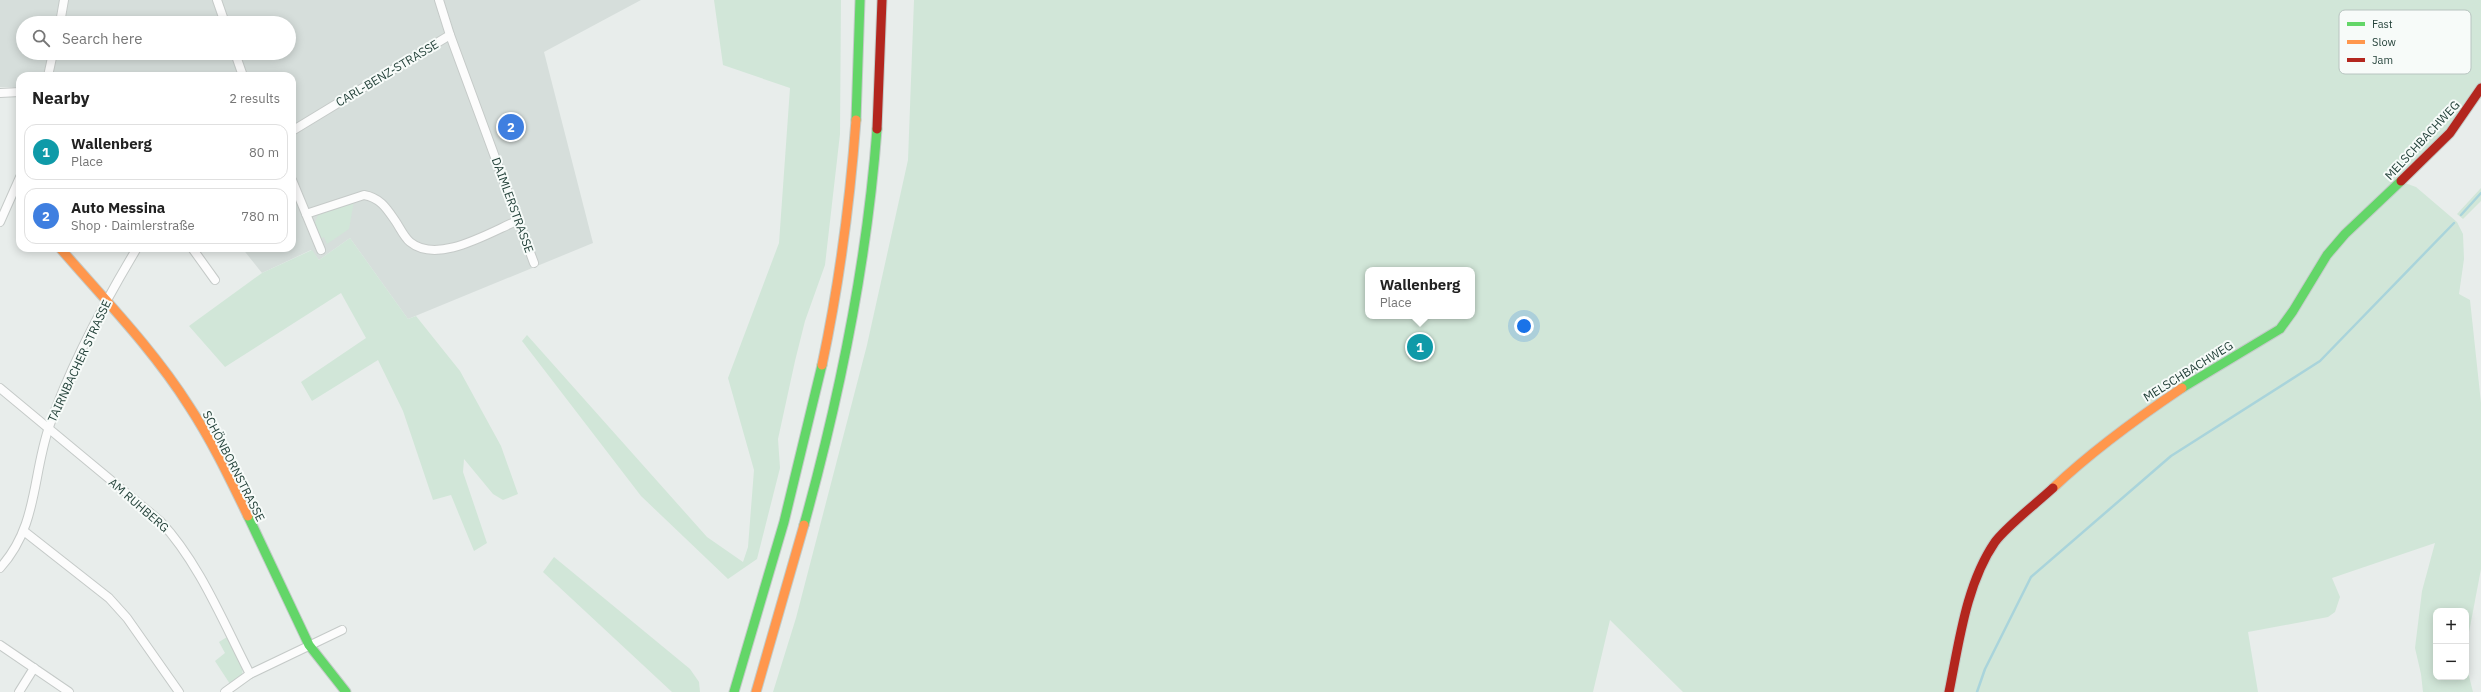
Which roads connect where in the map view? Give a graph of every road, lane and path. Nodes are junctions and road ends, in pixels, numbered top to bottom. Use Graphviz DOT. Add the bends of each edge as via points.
graph roads {
  1 [pos="64,0"];
  2 [pos="217,0"];
  3 [pos="439,0"];
  4 [pos="860,0"];
  5 [pos="882,0"];
  6 [pos="61,16"];
  7 [pos="223,16"];
  8 [pos="450,35"];
  9 [pos="51,60"];
  10 [pos="237,60"];
  11 [pos="49,72"];
  12 [pos="242,72"];
  13 [pos="2481,88"];
  14 [pos="16,92"];
  15 [pos="0,93"];
  16 [pos="296,129"];
  17 [pos="16,189"];
  18 [pos="296,190"];
  19 [pos="14,195"];
  20 [pos="16,197"];
  21 [pos="306,214"];
  22 [pos="519,220"];
  23 [pos="0,222"];
  24 [pos="321,250"];
  25 [pos="64,252"];
  26 [pos="135,252"];
  27 [pos="195,252"];
  28 [pos="534,263"];
  29 [pos="215,280"];
  30 [pos="107,301"];
  31 [pos="0,388"];
  32 [pos="49,428"];
  33 [pos="25,532"];
  34 [pos="0,568"];
  35 [pos="342,630"];
  36 [pos="0,645"];
  37 [pos="309,645"];
  38 [pos="34,668"];
  39 [pos="250,674"];
  40 [pos="230,691"];
  41 [pos="19,692"];
  42 [pos="69,692"];
  43 [pos="179,692"];
  44 [pos="346,692"];
  45 [pos="734,692"];
  46 [pos="756,692"];
  47 [pos="1949,692"];
  1 -- 6 [label="street"];
  2 -- 7 [label="street"];
  3 -- 8 [label="street, CARL-BENZ-STRASSE"];
  4 -- 45 [label="main road" via="858,126 843,260 832,320 786,516"];
  5 -- 46 [label="main road" via="879,128 863,268 820,473"];
  8 -- 16 [label="street, CARL-BENZ-STRASSE"];
  8 -- 22 [label="street, DAIMLERSTRASSE"];
  9 -- 11 [label="street"];
  10 -- 12 [label="street"];
  13 -- 47 [label="main road, MELSCHBACHWEG" via="2464,117 2327,255 2289,319 2280,329 2205,373 2134,420 2086,457 1996,541 1987,555 1970,602"];
  14 -- 15 [label="street"];
  17 -- 19 [label="street"];
  18 -- 21 [label="street"];
  19 -- 20 [label="street"];
  19 -- 23 [label="street"];
  21 -- 22 [label="street" via="364,195 372,196 382,202 410,241 423,249 448,250"];
  21 -- 24 [label="street"];
  22 -- 28 [label="street, DAIMLERSTRASSE"];
  25 -- 30 [label="main road, SCHÖNBORNSTRASSE"];
  26 -- 30 [label="street, TAIRNBACHER STRASSE"];
  27 -- 29 [label="street"];
  30 -- 32 [label="street, TAIRNBACHER STRASSE"];
  30 -- 37 [label="main road, SCHÖNBORNSTRASSE" via="165,371 206,433"];
  31 -- 32 [label="street, AM RUHBERG"];
  32 -- 33 [label="street, TAIRNBACHER STRASSE"];
  32 -- 39 [label="street, AM RUHBERG" via="160,521 172,534 189,558"];
  33 -- 34 [label="street, TAIRNBACHER STRASSE"];
  33 -- 43 [label="street" via="109,598 127,618"];
  35 -- 37 [label="street"];
  36 -- 38 [label="street"];
  37 -- 39 [label="street"];
  37 -- 44 [label="main road, SCHÖNBORNSTRASSE"];
  38 -- 41 [label="street"];
  38 -- 42 [label="street"];
  39 -- 40 [label="street"];
}
